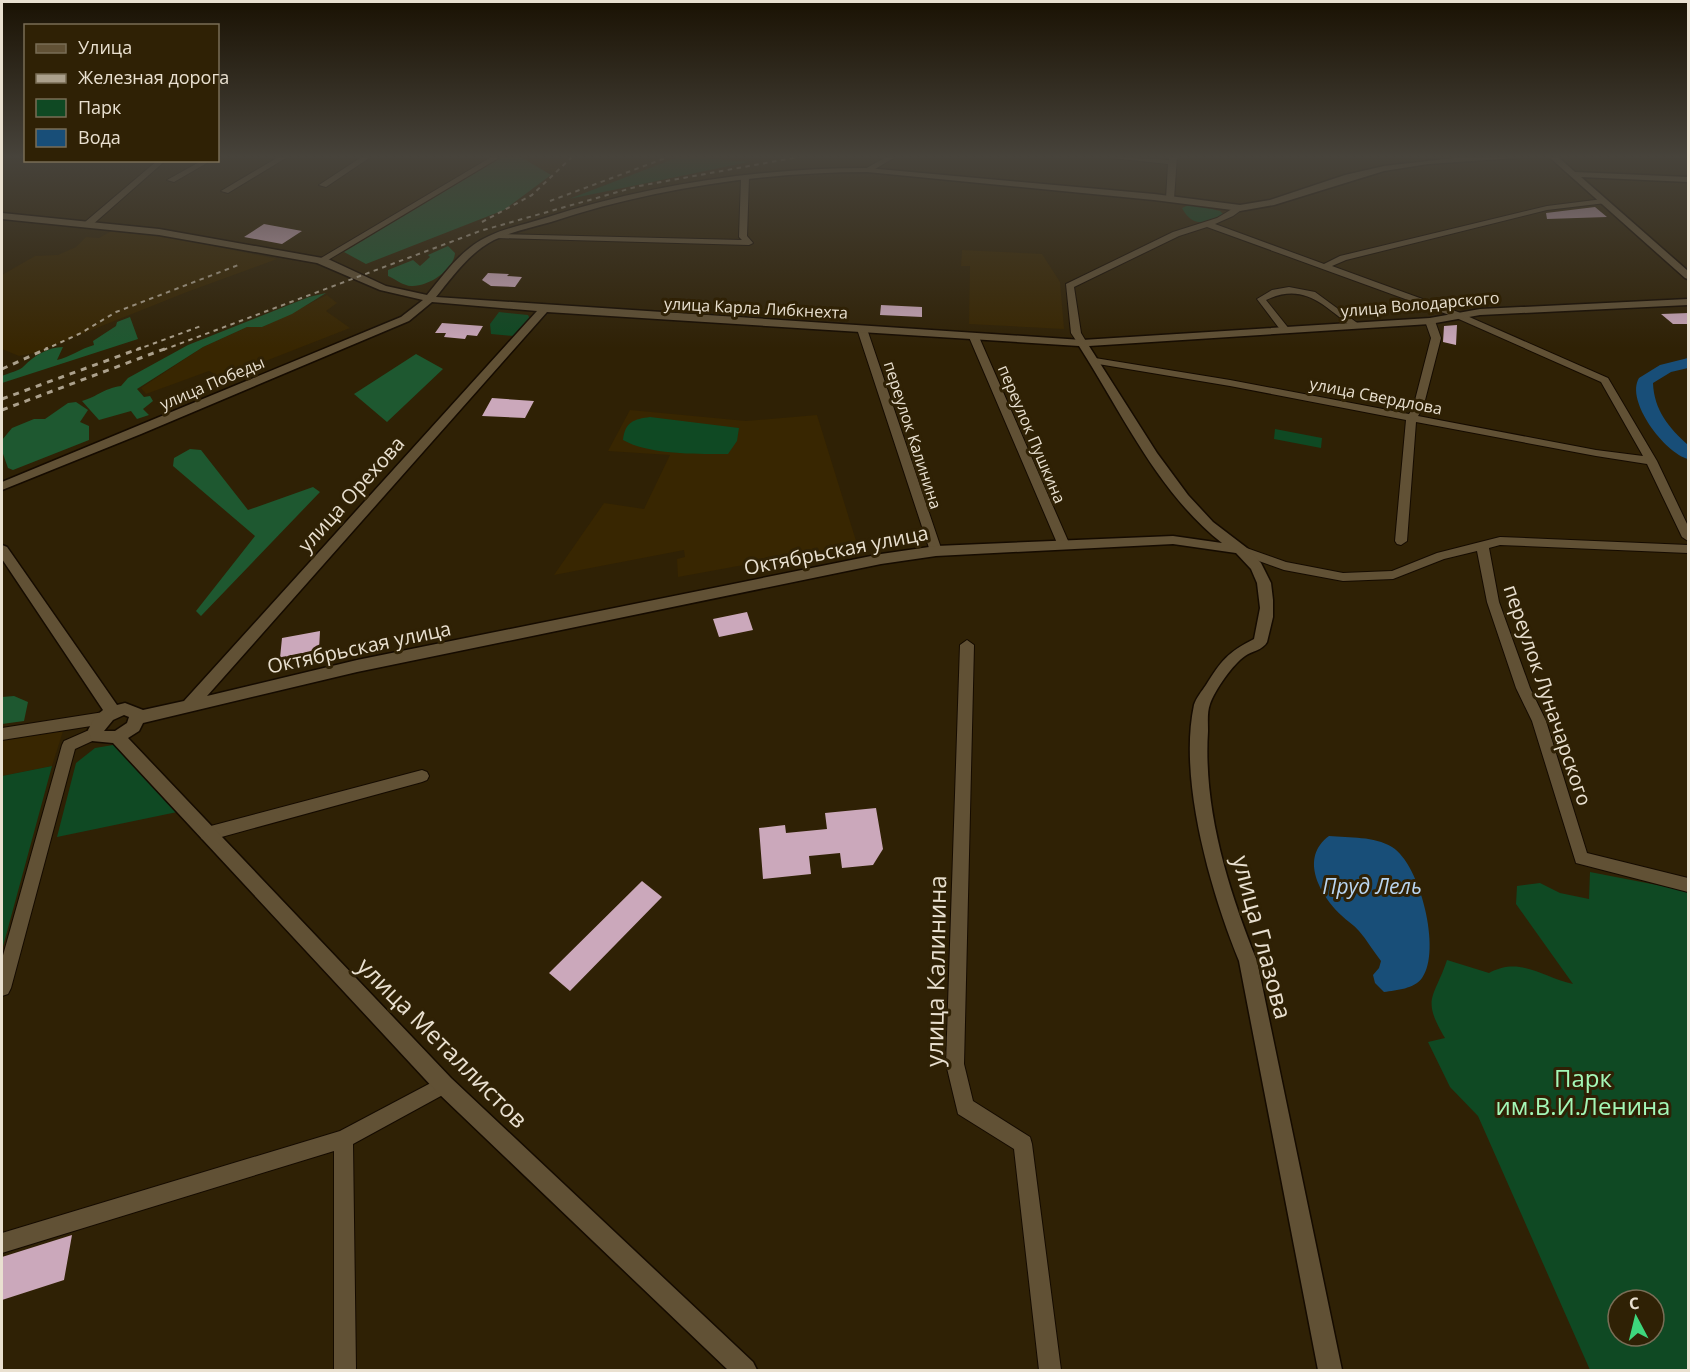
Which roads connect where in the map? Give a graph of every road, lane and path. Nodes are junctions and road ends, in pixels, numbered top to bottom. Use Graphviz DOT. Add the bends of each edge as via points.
graph roads {
  1 [pos="45,220"];
  2 [pos="93,220"];
  3 [pos="390,220"];
  4 [pos="546,220"];
  5 [pos="744,220"];
  6 [pos="1219,220"];
  7 [pos="1499,220"];
  8 [pos="1625,220"];
  9 [pos="88,224"];
  10 [pos="1210,225"];
  11 [pos="496,236"];
  12 [pos="320,261"];
  13 [pos="1326,266"];
  14 [pos="1689,276"];
  15 [pos="428,300"];
  16 [pos="1689,302"];
  17 [pos="543,310"];
  18 [pos="1455,314"];
  19 [pos="1430,321"];
  20 [pos="1355,326"];
  21 [pos="862,329"];
  22 [pos="1285,330"];
  23 [pos="974,337"];
  24 [pos="1082,343"];
  25 [pos="1095,361"];
  26 [pos="1411,418"];
  27 [pos="1652,461"];
  28 [pos="2,486"];
  29 [pos="1202,519"];
  30 [pos="1689,537"];
  31 [pos="1401,541"];
  32 [pos="1193,542"];
  33 [pos="1063,543"];
  34 [pos="1482,544"];
  35 [pos="1236,549"];
  36 [pos="1689,549"];
  37 [pos="2,550"];
  38 [pos="936,550"];
  39 [pos="968,645"];
  40 [pos="190,704"];
  41 [pos="108,715"];
  42 [pos="137,718"];
  43 [pos="96,733"];
  44 [pos="2,734"];
  45 [pos="117,737"];
  46 [pos="422,776"];
  47 [pos="207,834"];
  48 [pos="1689,885"];
  49 [pos="2,988"];
  50 [pos="444,1085"];
  51 [pos="344,1139"];
  52 [pos="2,1243"];
  53 [pos="345,1371"];
  54 [pos="744,1371"];
  55 [pos="1050,1371"];
  56 [pos="1330,1371"];
  1 -- 9 [label="street, улица Карла Либкнехта"];
  2 -- 9 [label="street"];
  3 -- 12 [label="street"];
  4 -- 11 [label="street, улица Победы"];
  5 -- 11 [label="street" via="743,237 749,243"];
  6 -- 10 [label="street"];
  7 -- 13 [label="street" via="1343,258"];
  8 -- 14 [label="street"];
  9 -- 12 [label="street, улица Карла Либкнехта" via="159,232"];
  10 -- 13 [label="street"];
  10 -- 24 [label="street" via="1165,237 1157,245 1069,286 1076,333"];
  11 -- 15 [label="street, улица Победы" via="464,256"];
  12 -- 15 [label="street, улица Карла Либкнехта" via="382,288"];
  13 -- 18 [label="street"];
  15 -- 17 [label="street, улица Карла Либкнехта"];
  15 -- 28 [label="street, улица Победы" via="419,312 392,326"];
  16 -- 18 [label="street, улица Володарского"];
  17 -- 21 [label="street, улица Карла Либкнехта"];
  17 -- 40 [label="street, улица Орехова"];
  18 -- 19 [label="street, улица Володарского"];
  18 -- 27 [label="street" via="1605,380"];
  19 -- 20 [label="street, улица Володарского"];
  19 -- 26 [label="street" via="1436,338 1418,408"];
  20 -- 22 [label="street, улица Володарского"];
  20 -- 22 [label="street" via="1312,292 1299,289 1261,299"];
  21 -- 23 [label="street, улица Карла Либкнехта"];
  21 -- 38 [label="street, переулок Калинина"];
  22 -- 24 [label="street, улица Володарского"];
  23 -- 24 [label="street, улица Карла Либкнехта"];
  23 -- 33 [label="street, переулок Пушкина"];
  24 -- 25 [label="street, улица Глазова"];
  25 -- 26 [label="street, улица Свердлова"];
  25 -- 29 [label="street, улица Глазова" via="1142,439"];
  26 -- 27 [label="street, улица Свердлова"];
  26 -- 31 [label="street"];
  27 -- 30 [label="street"];
  29 -- 32 [label="street"];
  29 -- 35 [label="street, улица Глазова"];
  32 -- 33 [label="street, Октябрьская улица"];
  32 -- 35 [label="street, Октябрьская улица"];
  33 -- 38 [label="street, Октябрьская улица"];
  34 -- 35 [label="street, Октябрьская улица" via="1393,575 1343,577 1284,566"];
  34 -- 36 [label="street, Октябрьская улица" via="1500,541"];
  34 -- 48 [label="street, переулок Луначарского" via="1493,602 1523,688 1539,721 1581,858"];
  35 -- 56 [label="street, улица Глазова" via="1260,572 1265,585 1264,630 1260,642 1229,661 1202,704 1198,761 1203,810 1230,917 1248,961"];
  37 -- 41 [label="street"];
  38 -- 40 [label="street, Октябрьская улица" via="357,666"];
  39 -- 55 [label="street, улица Калинина" via="955,1064 965,1107 1023,1144"];
  40 -- 42 [label="street, Октябрьская улица"];
  41 -- 42 [label="street" via="130,709"];
  41 -- 43 [label="street" via="97,726"];
  41 -- 44 [label="street"];
  42 -- 45 [label="street" via="129,731"];
  43 -- 45 [label="street" via="103,739"];
  43 -- 49 [label="street" via="69,745"];
  45 -- 47 [label="street, улица Металлистов"];
  46 -- 47 [label="street"];
  47 -- 50 [label="street, улица Металлистов"];
  50 -- 51 [label="street"];
  50 -- 54 [label="street, улица Металлистов"];
  51 -- 52 [label="street"];
  51 -- 53 [label="street"];
}
